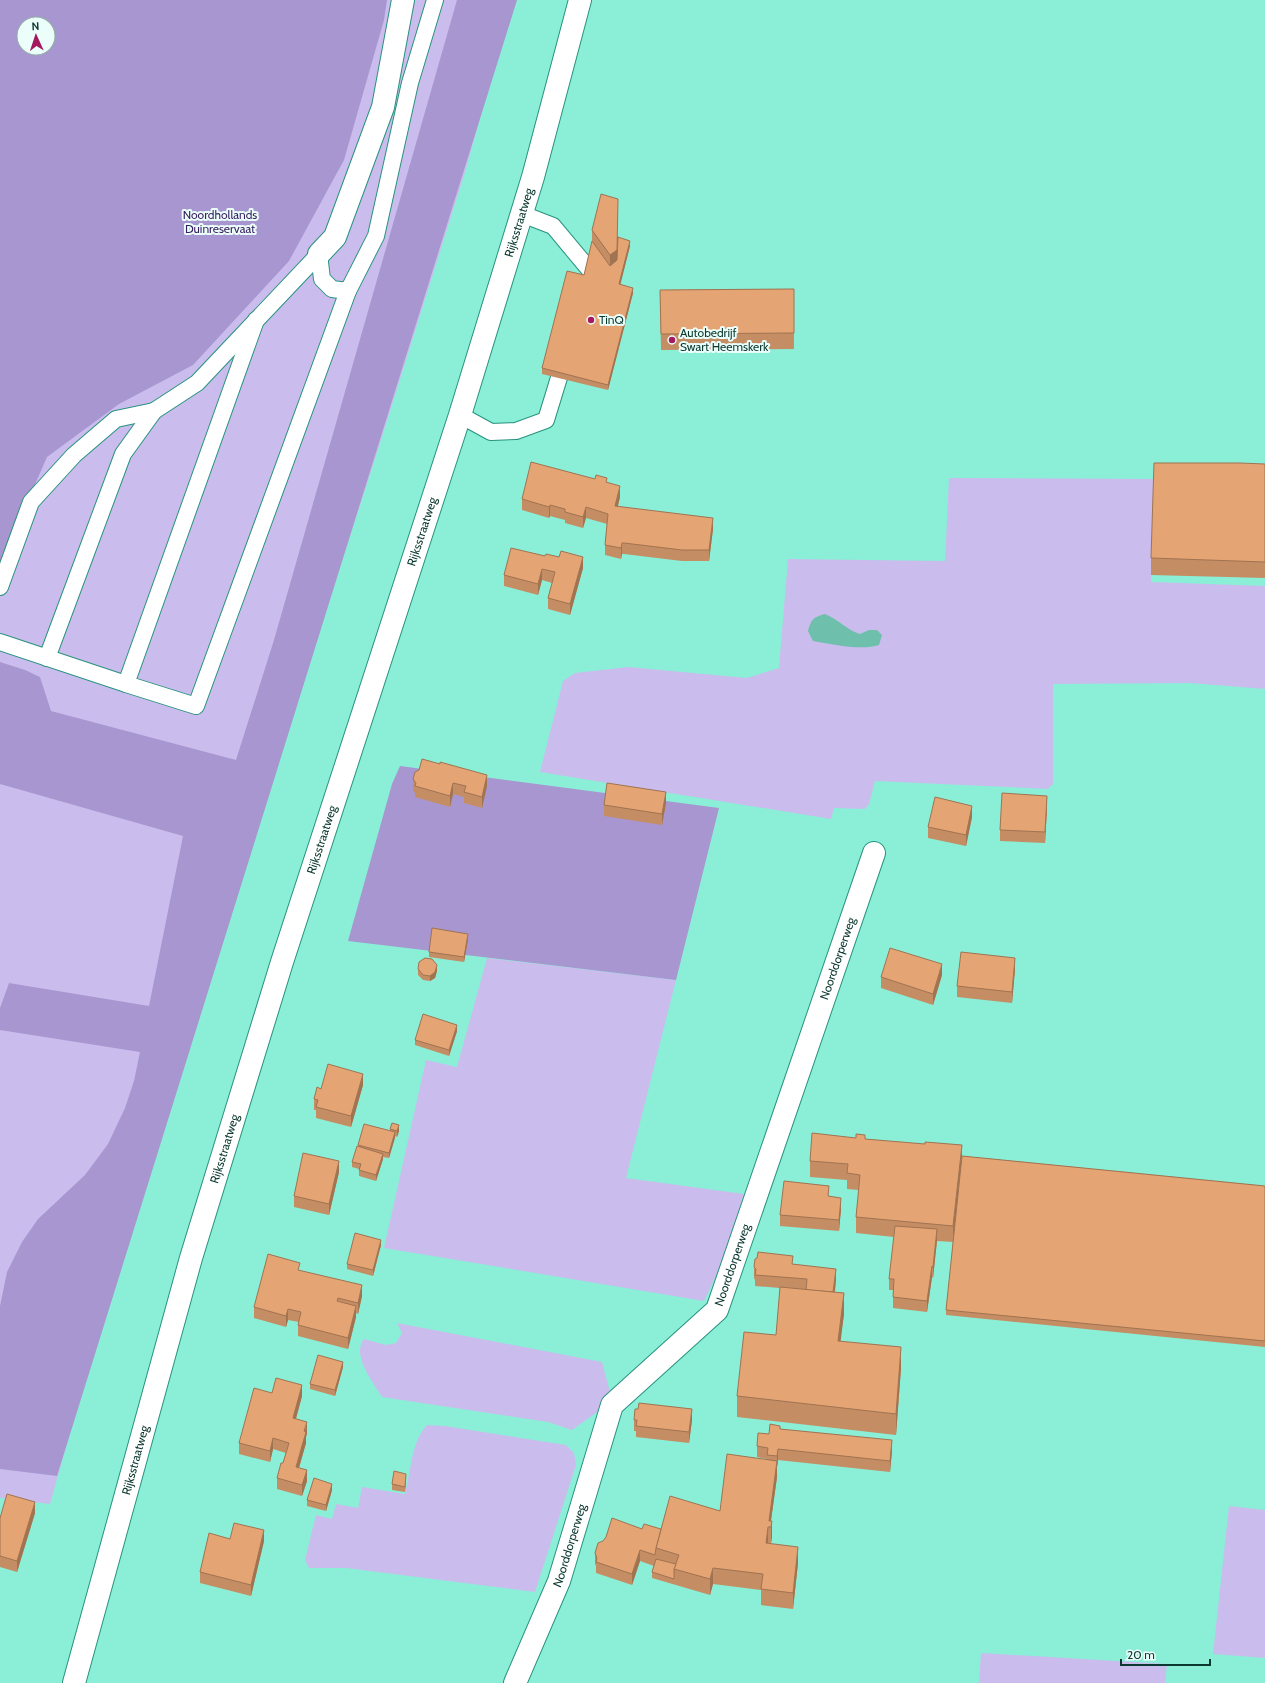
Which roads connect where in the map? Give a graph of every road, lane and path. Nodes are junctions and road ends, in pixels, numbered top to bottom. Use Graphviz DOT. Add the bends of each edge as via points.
graph roads {
  1 [pos="403,0"];
  2 [pos="435,0"];
  3 [pos="580,0"];
  4 [pos="522,214"];
  5 [pos="319,254"];
  6 [pos="348,291"];
  7 [pos="583,303"];
  8 [pos="256,320"];
  9 [pos="569,347"];
  10 [pos="154,411"];
  11 [pos="460,415"];
  12 [pos="0,587"];
  13 [pos="0,642"];
  14 [pos="47,658"];
  15 [pos="126,684"];
  16 [pos="874,853"];
  17 [pos="74,1683"];
  18 [pos="514,1683"];
  1 -- 5 [label="main road" via="383,107 334,237"];
  2 -- 6 [label="lane" via="410,84 376,236"];
  3 -- 4 [label="main road, Rijksstraatweg"];
  4 -- 7 [label="lane" via="553,226 593,274"];
  4 -- 11 [label="main road, Rijksstraatweg"];
  5 -- 6 [label="lane" via="322,279 332,289"];
  5 -- 8 [label="lane"];
  6 -- 15 [label="lane" via="196,706"];
  8 -- 10 [label="lane" via="197,383"];
  8 -- 15 [label="lane"];
  9 -- 11 [label="lane" via="546,420 516,430 491,432"];
  10 -- 12 [label="lane" via="116,419 74,455 31,502"];
  10 -- 14 [label="lane" via="123,454"];
  11 -- 17 [label="main road, Rijksstraatweg" via="282,962 193,1250"];
  13 -- 14 [label="lane"];
  14 -- 15 [label="lane"];
  16 -- 18 [label="main road, Noorddorperweg" via="717,1310 612,1405 559,1581"];
}
